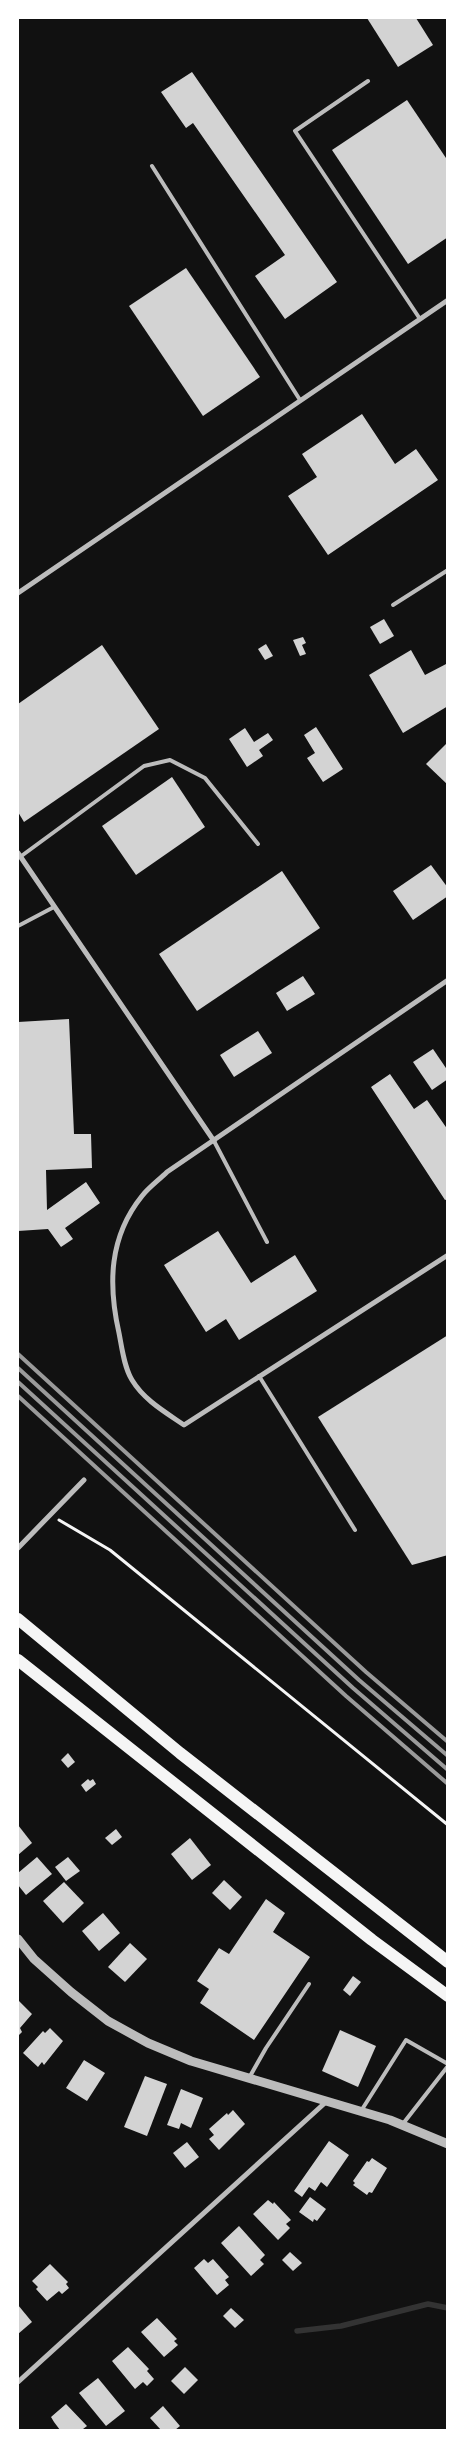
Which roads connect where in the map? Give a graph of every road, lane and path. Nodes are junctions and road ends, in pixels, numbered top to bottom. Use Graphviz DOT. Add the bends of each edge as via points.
graph roads {
  1 [pos="368,81"];
  2 [pos="152,166"];
  3 [pos="448,300"];
  4 [pos="420,319"];
  5 [pos="300,400"];
  6 [pos="448,570"];
  7 [pos="18,593"];
  8 [pos="393,605"];
  9 [pos="258,844"];
  10 [pos="19,855"];
  11 [pos="54,907"];
  12 [pos="18,926"];
  13 [pos="448,980"];
  14 [pos="214,1141"];
  15 [pos="267,1242"];
  16 [pos="448,1255"];
  17 [pos="259,1376"];
  18 [pos="84,1480"];
  19 [pos="50,1515"];
  20 [pos="355,1530"];
  21 [pos="18,1548"];
  22 [pos="18,1619"];
  23 [pos="18,1660"];
  24 [pos="448,1825"];
  25 [pos="18,1939"];
  26 [pos="448,1962"];
  27 [pos="310,1984"];
  28 [pos="448,1996"];
  29 [pos="448,2065"];
  30 [pos="250,2078"];
  31 [pos="327,2101"];
  32 [pos="361,2111"];
  33 [pos="402,2125"];
  34 [pos="448,2144"];
  35 [pos="18,2382"];
  1 -- 4 [label="lane" via="295,131"];
  2 -- 5 [label="lane"];
  3 -- 4 [label="street"];
  4 -- 5 [label="street"];
  5 -- 7 [label="street"];
  6 -- 8 [label="lane"];
  9 -- 10 [label="lane" via="205,778 170,760 144,766"];
  10 -- 11 [label="street"];
  11 -- 12 [label="lane"];
  11 -- 14 [label="street"];
  13 -- 14 [label="street"];
  14 -- 15 [label="lane"];
  14 -- 17 [label="street" via="167,1172 142,1196 116,1247 111,1277 112,1303 132,1379 156,1405 184,1425"];
  16 -- 17 [label="street"];
  17 -- 20 [label="lane"];
  18 -- 19 [label="street"];
  19 -- 21 [label="street"];
  19 -- 24 [label="path" via="110,1550"];
  22 -- 26 [label="main road" via="188,1759"];
  23 -- 28 [label="main road" via="372,1940"];
  25 -- 30 [label="street" via="65,1987 108,2021 191,2061"];
  27 -- 30 [label="lane" via="266,2048"];
  29 -- 32 [label="lane" via="406,2040"];
  29 -- 33 [label="lane"];
  30 -- 31 [label="street"];
  31 -- 32 [label="street"];
  31 -- 35 [label="street"];
  32 -- 33 [label="street"];
  33 -- 34 [label="street"];
}
